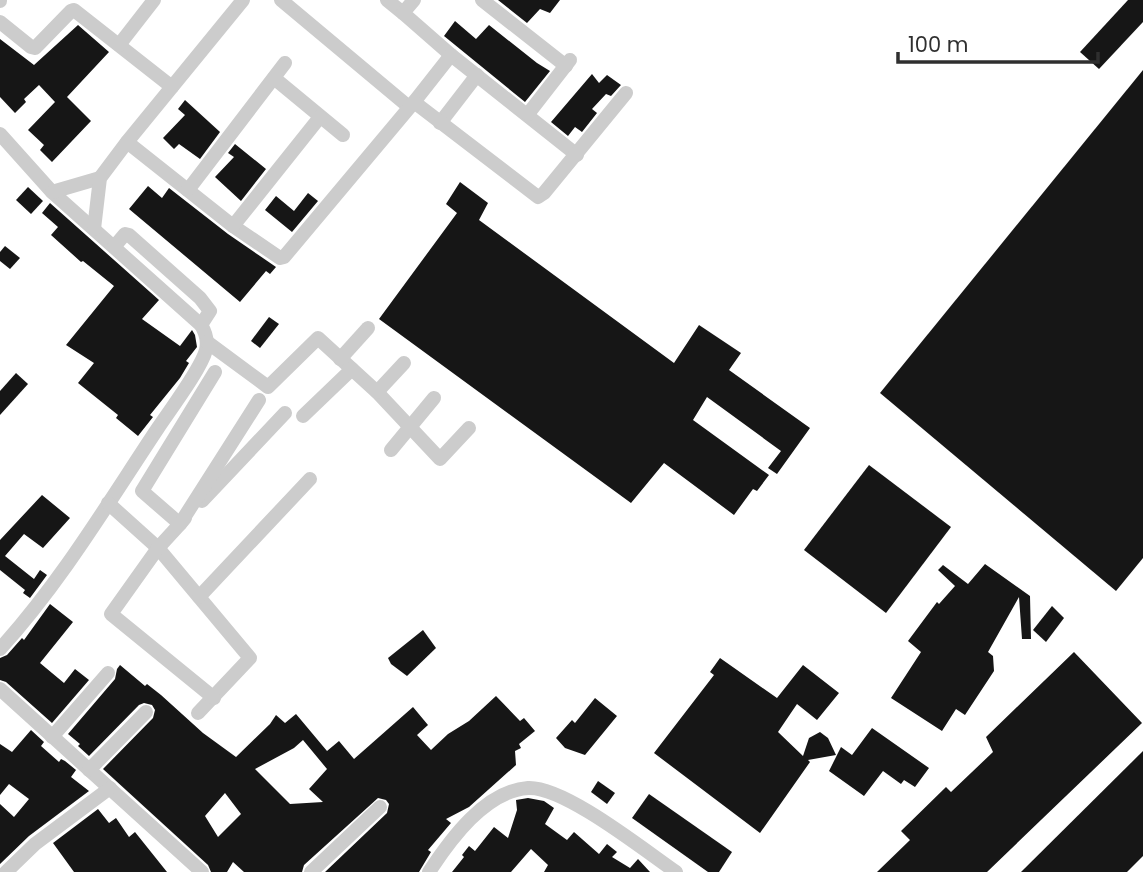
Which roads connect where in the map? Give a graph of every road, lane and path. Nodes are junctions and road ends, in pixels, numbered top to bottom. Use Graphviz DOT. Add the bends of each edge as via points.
graph roads {
  1 [pos="154,0"];
  2 [pos="243,0"];
  3 [pos="281,0"];
  4 [pos="387,0"];
  5 [pos="415,0"];
  6 [pos="490,2"];
  7 [pos="403,13"];
  8 [pos="0,22"];
  9 [pos="120,45"];
  10 [pos="451,55"];
  11 [pos="285,63"];
  12 [pos="477,75"];
  13 [pos="274,78"];
  14 [pos="172,87"];
  15 [pos="626,93"];
  16 [pos="412,105"];
  17 [pos="528,114"];
  18 [pos="320,117"];
  19 [pos="440,123"];
  20 [pos="0,134"];
  21 [pos="343,135"];
  22 [pos="127,142"];
  23 [pos="577,155"];
  24 [pos="100,178"];
  25 [pos="188,190"];
  26 [pos="52,192"];
  27 [pos="233,226"];
  28 [pos="94,229"];
  29 [pos="368,328"];
  30 [pos="207,342"];
  31 [pos="340,359"];
  32 [pos="404,363"];
  33 [pos="352,369"];
  34 [pos="215,372"];
  35 [pos="377,392"];
  36 [pos="434,398"];
  37 [pos="259,400"];
  38 [pos="285,413"];
  39 [pos="303,416"];
  40 [pos="409,428"];
  41 [pos="469,428"];
  42 [pos="391,450"];
  43 [pos="310,479"];
  44 [pos="108,503"];
  45 [pos="180,524"];
  46 [pos="158,548"];
  47 [pos="198,597"];
  48 [pos="0,649"];
  49 [pos="108,673"];
  50 [pos="0,689"];
  51 [pos="214,698"];
  52 [pos="146,712"];
  53 [pos="198,713"];
  54 [pos="52,737"];
  55 [pos="89,770"];
  56 [pos="110,788"];
  57 [pos="380,807"];
  58 [pos="6,872"];
  59 [pos="202,872"];
  60 [pos="312,872"];
  61 [pos="429,872"];
  62 [pos="676,872"];
  1 -- 9 [label="street"];
  2 -- 14 [label="street"];
  3 -- 16 [label="street"];
  4 -- 7 [label="street"];
  5 -- 7 [label="street"];
  6 -- 17 [label="street" via="569,62"];
  7 -- 10 [label="street"];
  8 -- 9 [label="street" via="35,48 74,10"];
  9 -- 14 [label="street"];
  10 -- 12 [label="street"];
  10 -- 16 [label="street"];
  11 -- 13 [label="street"];
  12 -- 17 [label="street"];
  12 -- 19 [label="street"];
  13 -- 18 [label="street"];
  13 -- 25 [label="street"];
  14 -- 22 [label="street"];
  15 -- 23 [label="street"];
  16 -- 19 [label="street"];
  16 -- 27 [label="street" via="284,257 275,257"];
  17 -- 23 [label="street"];
  18 -- 21 [label="street"];
  18 -- 27 [label="street"];
  19 -- 23 [label="street" via="538,197"];
  20 -- 26 [label="street"];
  22 -- 24 [label="street"];
  22 -- 25 [label="street"];
  24 -- 26 [label="street"];
  24 -- 28 [label="street"];
  25 -- 27 [label="street"];
  26 -- 28 [label="street"];
  28 -- 30 [label="street" via="201,325"];
  29 -- 31 [label="street"];
  30 -- 31 [label="street" via="268,387 318,338"];
  30 -- 44 [label="street" via="184,389"];
  31 -- 33 [label="street"];
  32 -- 35 [label="street"];
  33 -- 35 [label="street"];
  33 -- 39 [label="street"];
  34 -- 45 [label="street" via="142,491"];
  35 -- 40 [label="street"];
  36 -- 40 [label="street"];
  37 -- 45 [label="street"];
  38 -- 45 [label="street"];
  40 -- 41 [label="street" via="440,459"];
  40 -- 42 [label="street"];
  43 -- 47 [label="street"];
  44 -- 46 [label="street"];
  44 -- 48 [label="street" via="34,610"];
  45 -- 46 [label="street"];
  46 -- 47 [label="street"];
  46 -- 51 [label="street" via="111,614"];
  47 -- 51 [label="street" via="250,658"];
  49 -- 54 [label="street"];
  50 -- 54 [label="street"];
  51 -- 53 [label="street"];
  52 -- 55 [label="street"];
  54 -- 55 [label="street"];
  55 -- 56 [label="street"];
  56 -- 58 [label="street" via="35,844"];
  56 -- 59 [label="street"];
  57 -- 60 [label="street"];
  61 -- 62 [label="street" via="465,823 487,805 526,788 571,801"];
}
